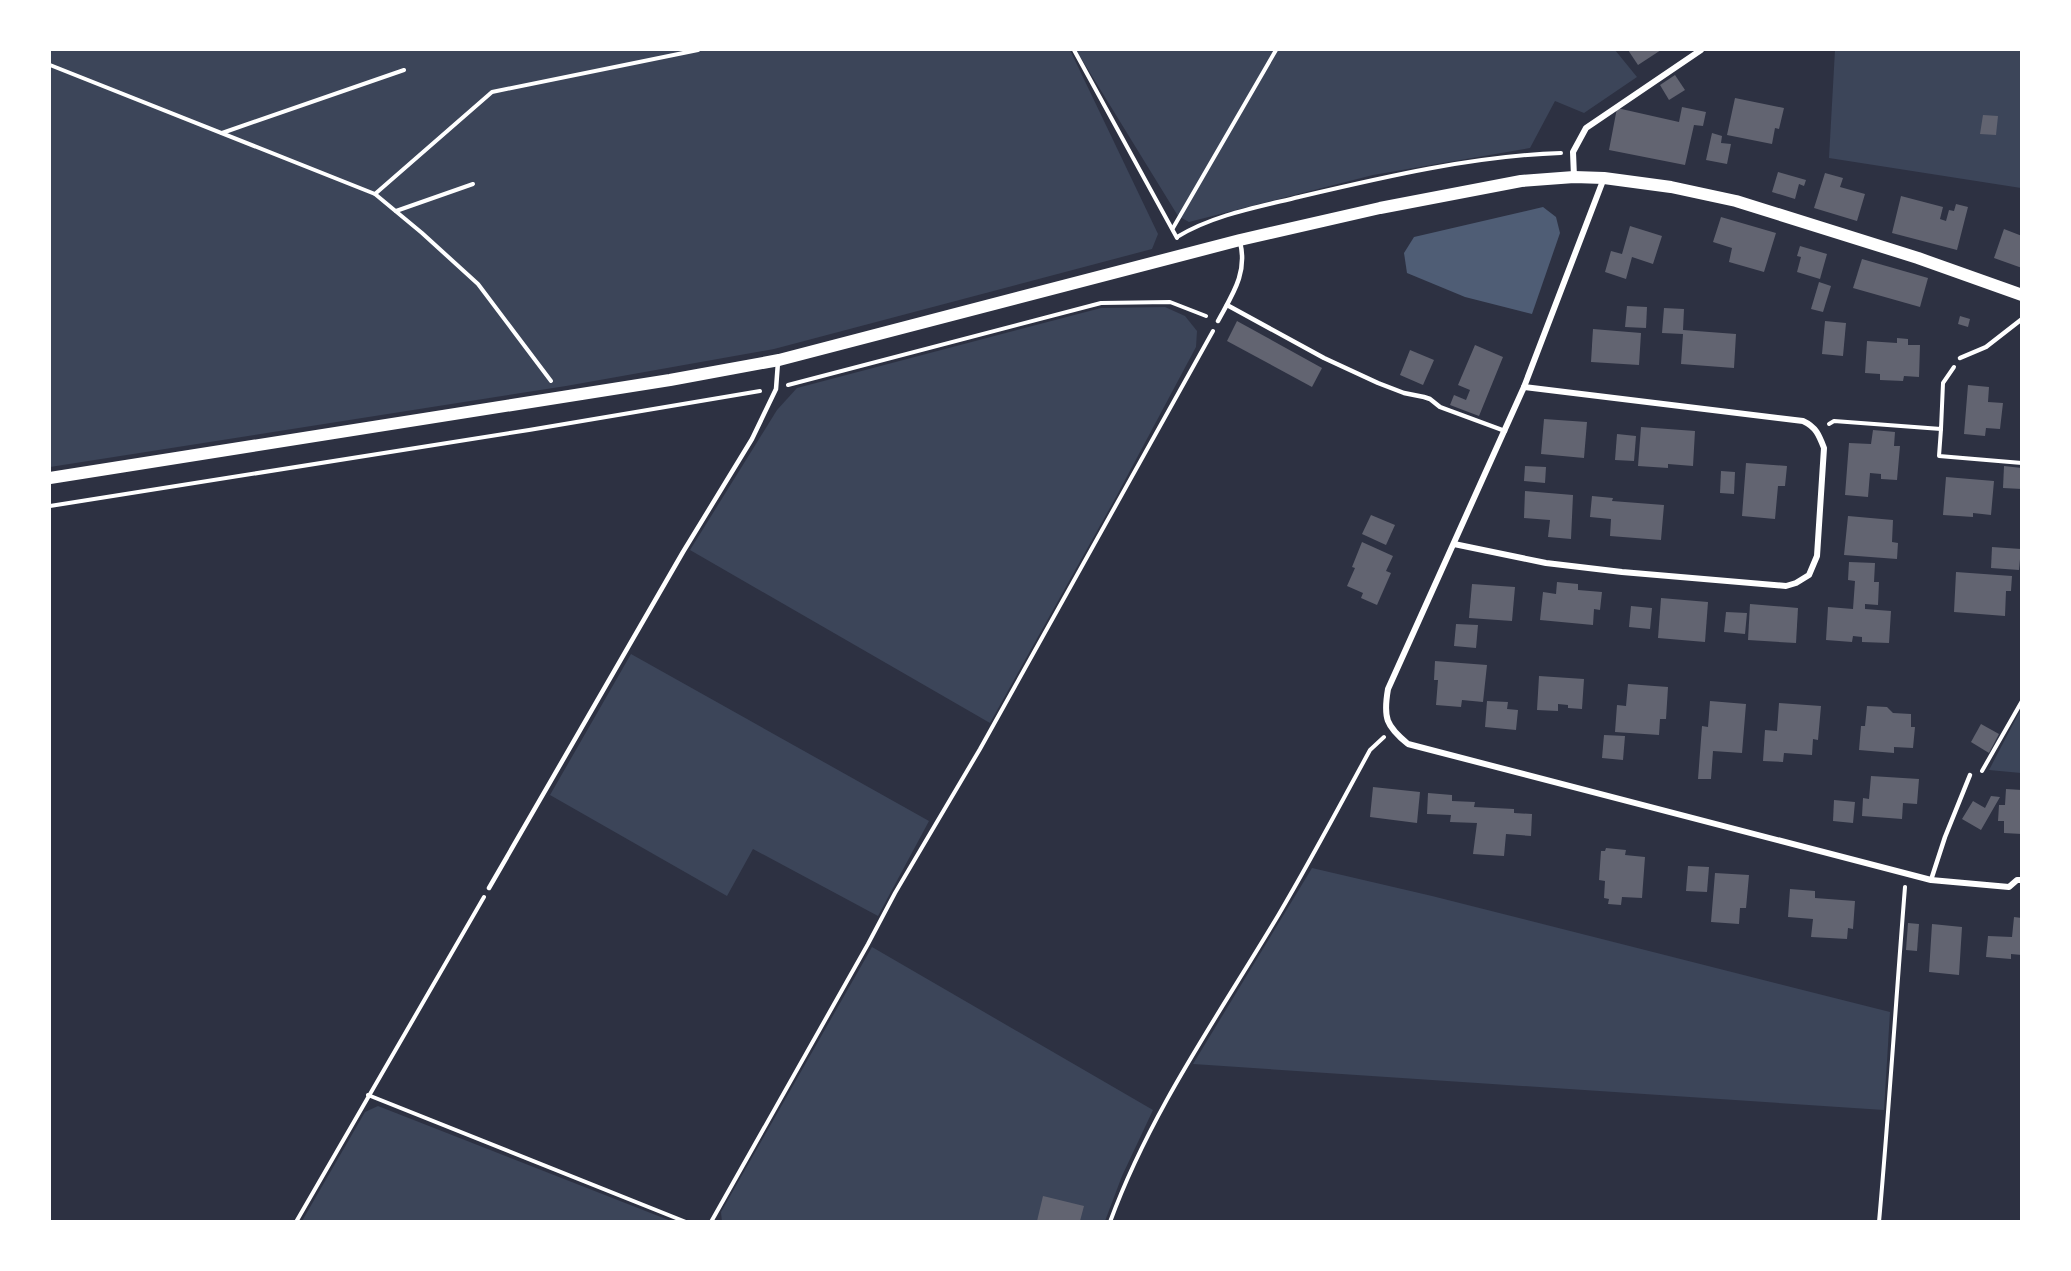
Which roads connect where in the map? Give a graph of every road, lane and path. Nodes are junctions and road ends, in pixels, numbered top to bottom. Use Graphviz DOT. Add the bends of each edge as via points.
graph roads {
  1 [pos="698,50"];
  2 [pos="1074,50"];
  3 [pos="1276,50"];
  4 [pos="1701,50"];
  5 [pos="50,65"];
  6 [pos="404,70"];
  7 [pos="221,133"];
  8 [pos="1574,152"];
  9 [pos="1574,177"];
  10 [pos="1605,178"];
  11 [pos="473,184"];
  12 [pos="375,194"];
  13 [pos="395,211"];
  14 [pos="1172,229"];
  15 [pos="1177,237"];
  16 [pos="1239,240"];
  17 [pos="1181,255"];
  18 [pos="2022,295"];
  19 [pos="1227,305"];
  20 [pos="2022,319"];
  21 [pos="1218,321"];
  22 [pos="1960,358"];
  23 [pos="779,360"];
  24 [pos="1524,387"];
  25 [pos="562,397"];
  26 [pos="1941,429"];
  27 [pos="1505,430"];
  28 [pos="1818,431"];
  29 [pos="2022,463"];
  30 [pos="50,478"];
  31 [pos="1454,544"];
  32 [pos="2022,701"];
  33 [pos="1390,730"];
  34 [pos="1970,775"];
  35 [pos="1907,873"];
  36 [pos="1931,880"];
  37 [pos="2022,880"];
  38 [pos="489,888"];
  39 [pos="368,1095"];
  40 [pos="296,1221"];
  41 [pos="686,1221"];
  42 [pos="711,1221"];
  43 [pos="1110,1221"];
  44 [pos="1879,1221"];
  1 -- 12 [label="path" via="492,92"];
  2 -- 14 [label="path"];
  3 -- 14 [label="path"];
  4 -- 8 [label="street" via="1586,128"];
  5 -- 7 [label="path"];
  6 -- 7 [label="path"];
  7 -- 12 [label="path"];
  8 -- 9 [label="street"];
  8 -- 15 [label="path" via="1519,154 1373,179 1250,209 1192,228"];
  9 -- 10 [label="main road"];
  9 -- 16 [label="main road" via="1470,189"];
  10 -- 18 [label="main road" via="1736,201"];
  10 -- 24 [label="street"];
  11 -- 13 [label="path"];
  12 -- 13 [label="path"];
  13 -- 25 [label="path" via="478,284"];
  14 -- 15 [label="path"];
  15 -- 17 [label="path"];
  16 -- 17 [label="main road"];
  16 -- 19 [label="lane" via="1239,282"];
  17 -- 23 [label="main road"];
  19 -- 21 [label="lane"];
  19 -- 27 [label="lane" via="1378,383 1431,399 1440,407"];
  20 -- 22 [label="lane" via="1986,346"];
  21 -- 42 [label="path"];
  22 -- 26 [label="path" via="1943,383"];
  23 -- 25 [label="main road"];
  23 -- 38 [label="lane" via="776,388 752,439"];
  24 -- 27 [label="street"];
  24 -- 28 [label="street" via="1803,421"];
  25 -- 30 [label="main road"];
  26 -- 28 [label="path" via="1834,421"];
  26 -- 29 [label="path" via="1938,456"];
  27 -- 31 [label="street"];
  28 -- 31 [label="street" via="1824,448 1817,556 1809,575 1796,584 1622,573 1546,563"];
  31 -- 33 [label="street" via="1388,689 1385,711"];
  32 -- 34 [label="path" via="1983,771"];
  33 -- 35 [label="street" via="1408,744"];
  33 -- 43 [label="path" via="1370,750 1279,914 1162,1107"];
  34 -- 36 [label="lane"];
  35 -- 36 [label="street"];
  35 -- 44 [label="path"];
  36 -- 37 [label="street" via="2008,887"];
  38 -- 39 [label="path"];
  39 -- 40 [label="path"];
  39 -- 41 [label="path"];
}
